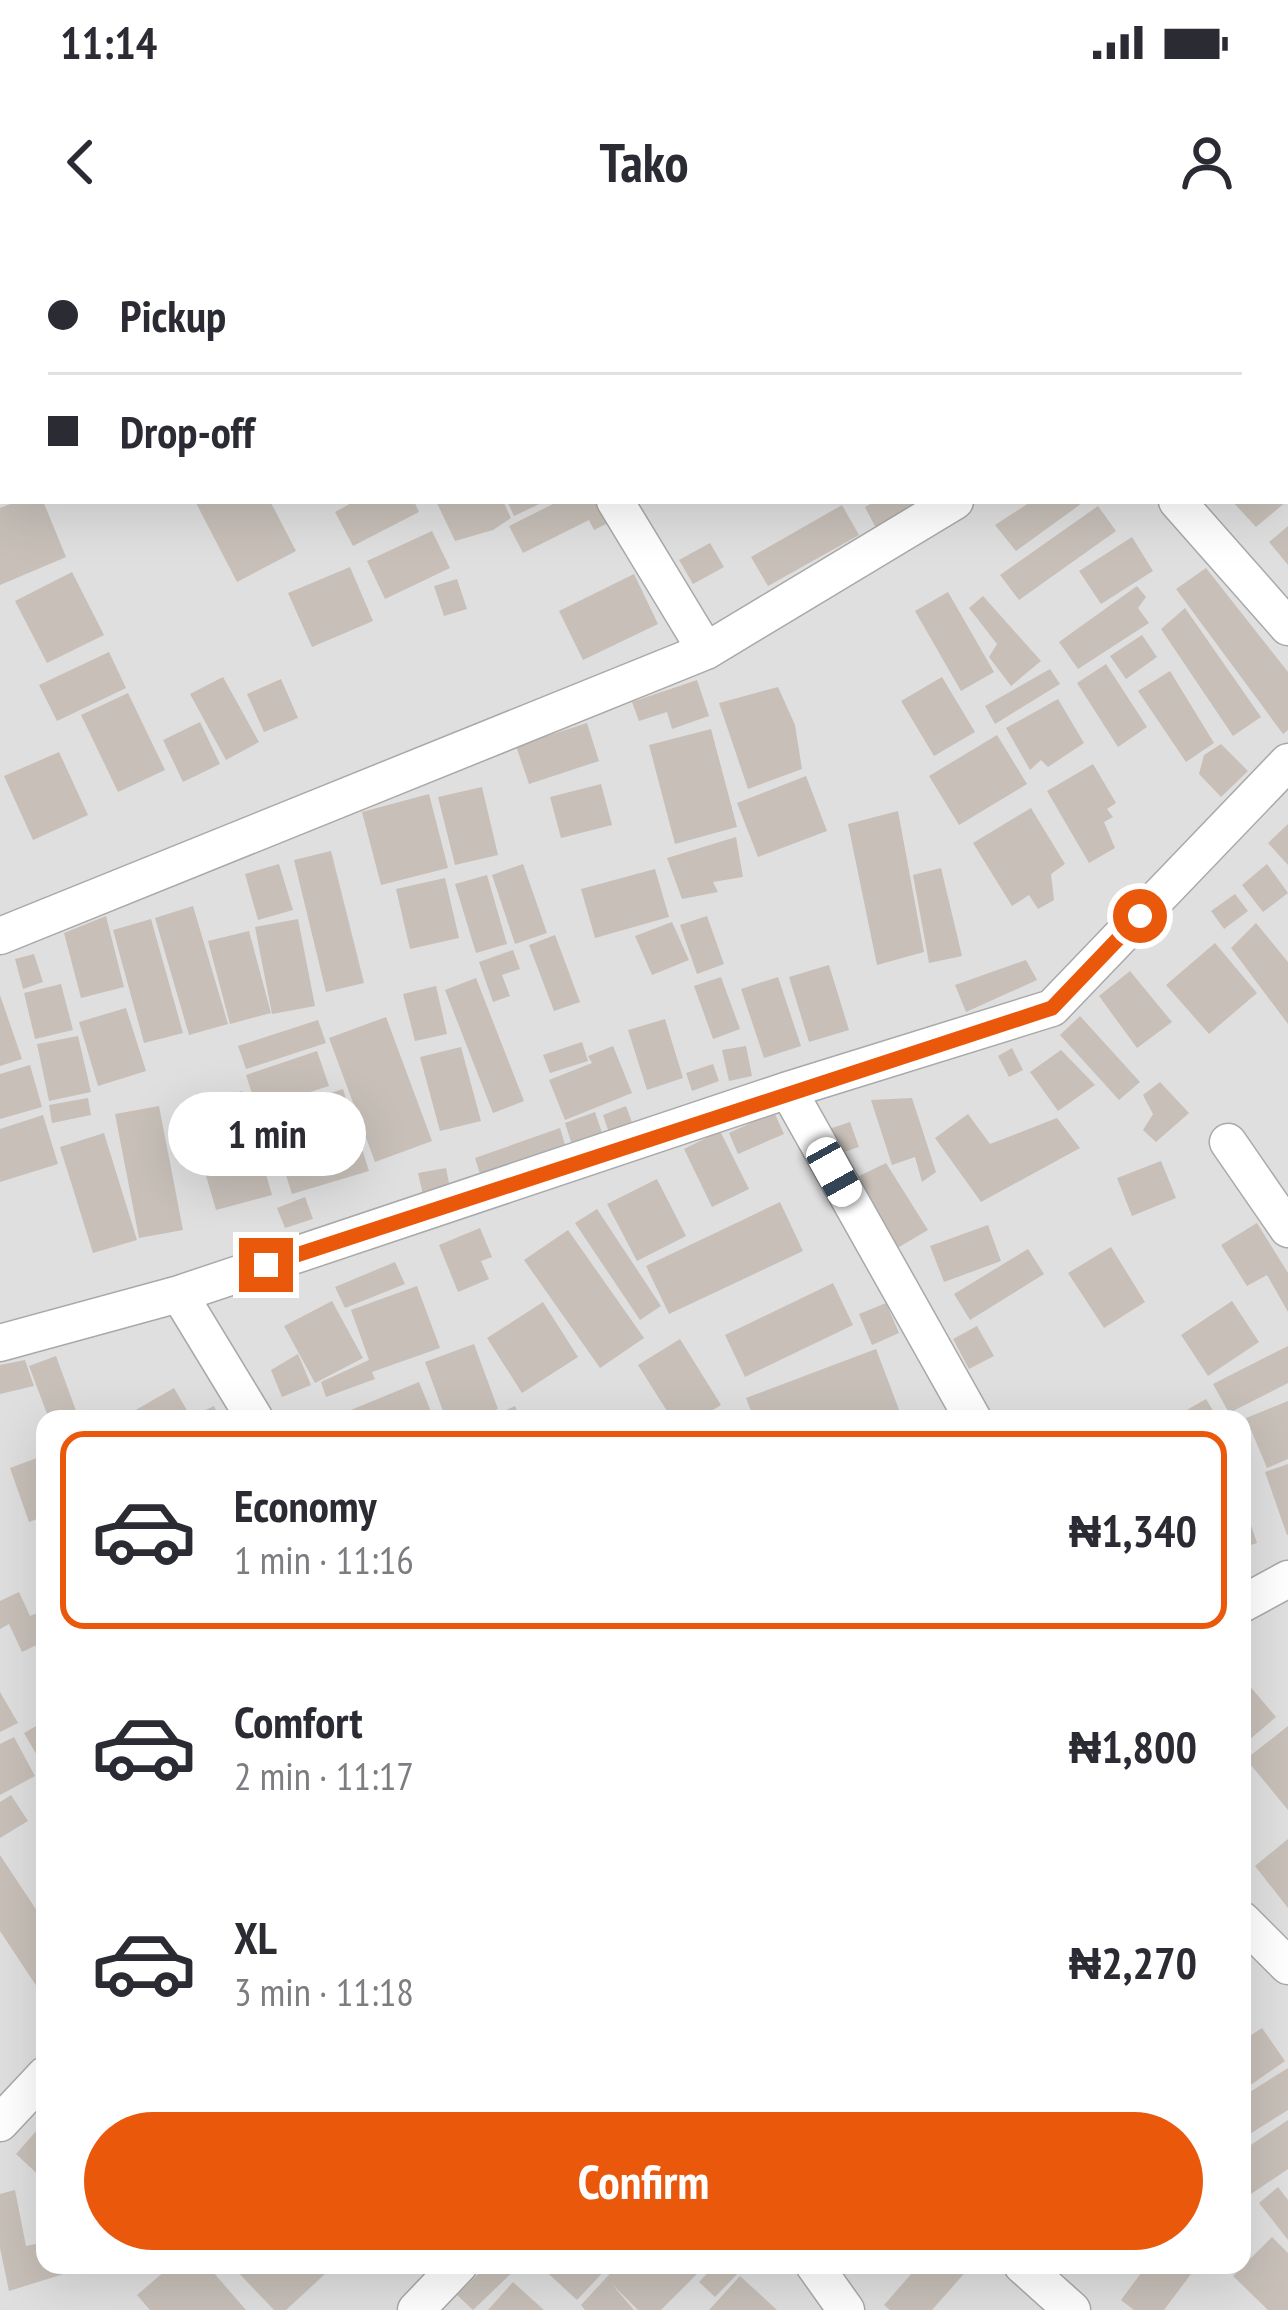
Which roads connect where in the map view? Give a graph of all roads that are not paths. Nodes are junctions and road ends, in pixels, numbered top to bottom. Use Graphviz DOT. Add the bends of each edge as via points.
graph roads {
  1 [pos="617,504"];
  2 [pos="951,504"];
  3 [pos="1180,504"];
  4 [pos="1288,627"];
  5 [pos="706,651"];
  6 [pos="1288,762"];
  7 [pos="0,936"];
  8 [pos="788,1090"];
  9 [pos="1228,1142"];
  10 [pos="1288,1229"];
  11 [pos="179,1294"];
  12 [pos="0,1342"];
  13 [pos="250,1410"];
  14 [pos="968,1410"];
  15 [pos="1288,1580"];
  16 [pos="1251,1599"];
  17 [pos="1251,1929"];
  18 [pos="1288,1966"];
  19 [pos="36,2085"];
  20 [pos="0,2123"];
  21 [pos="450,2274"];
  22 [pos="820,2274"];
  23 [pos="1032,2274"];
  24 [pos="416,2310"];
  25 [pos="846,2310"];
  26 [pos="1072,2310"];
  1 -- 5 [label="street"];
  2 -- 5 [label="street"];
  3 -- 4 [label="street"];
  5 -- 7 [label="street"];
  6 -- 8 [label="street" via="1052,1008"];
  8 -- 11 [label="street"];
  8 -- 14 [label="street"];
  9 -- 10 [label="street"];
  11 -- 12 [label="street"];
  11 -- 13 [label="street"];
  15 -- 16 [label="street"];
  17 -- 18 [label="street"];
  19 -- 20 [label="street"];
  21 -- 24 [label="street"];
  22 -- 25 [label="street"];
  23 -- 26 [label="street"];
}
